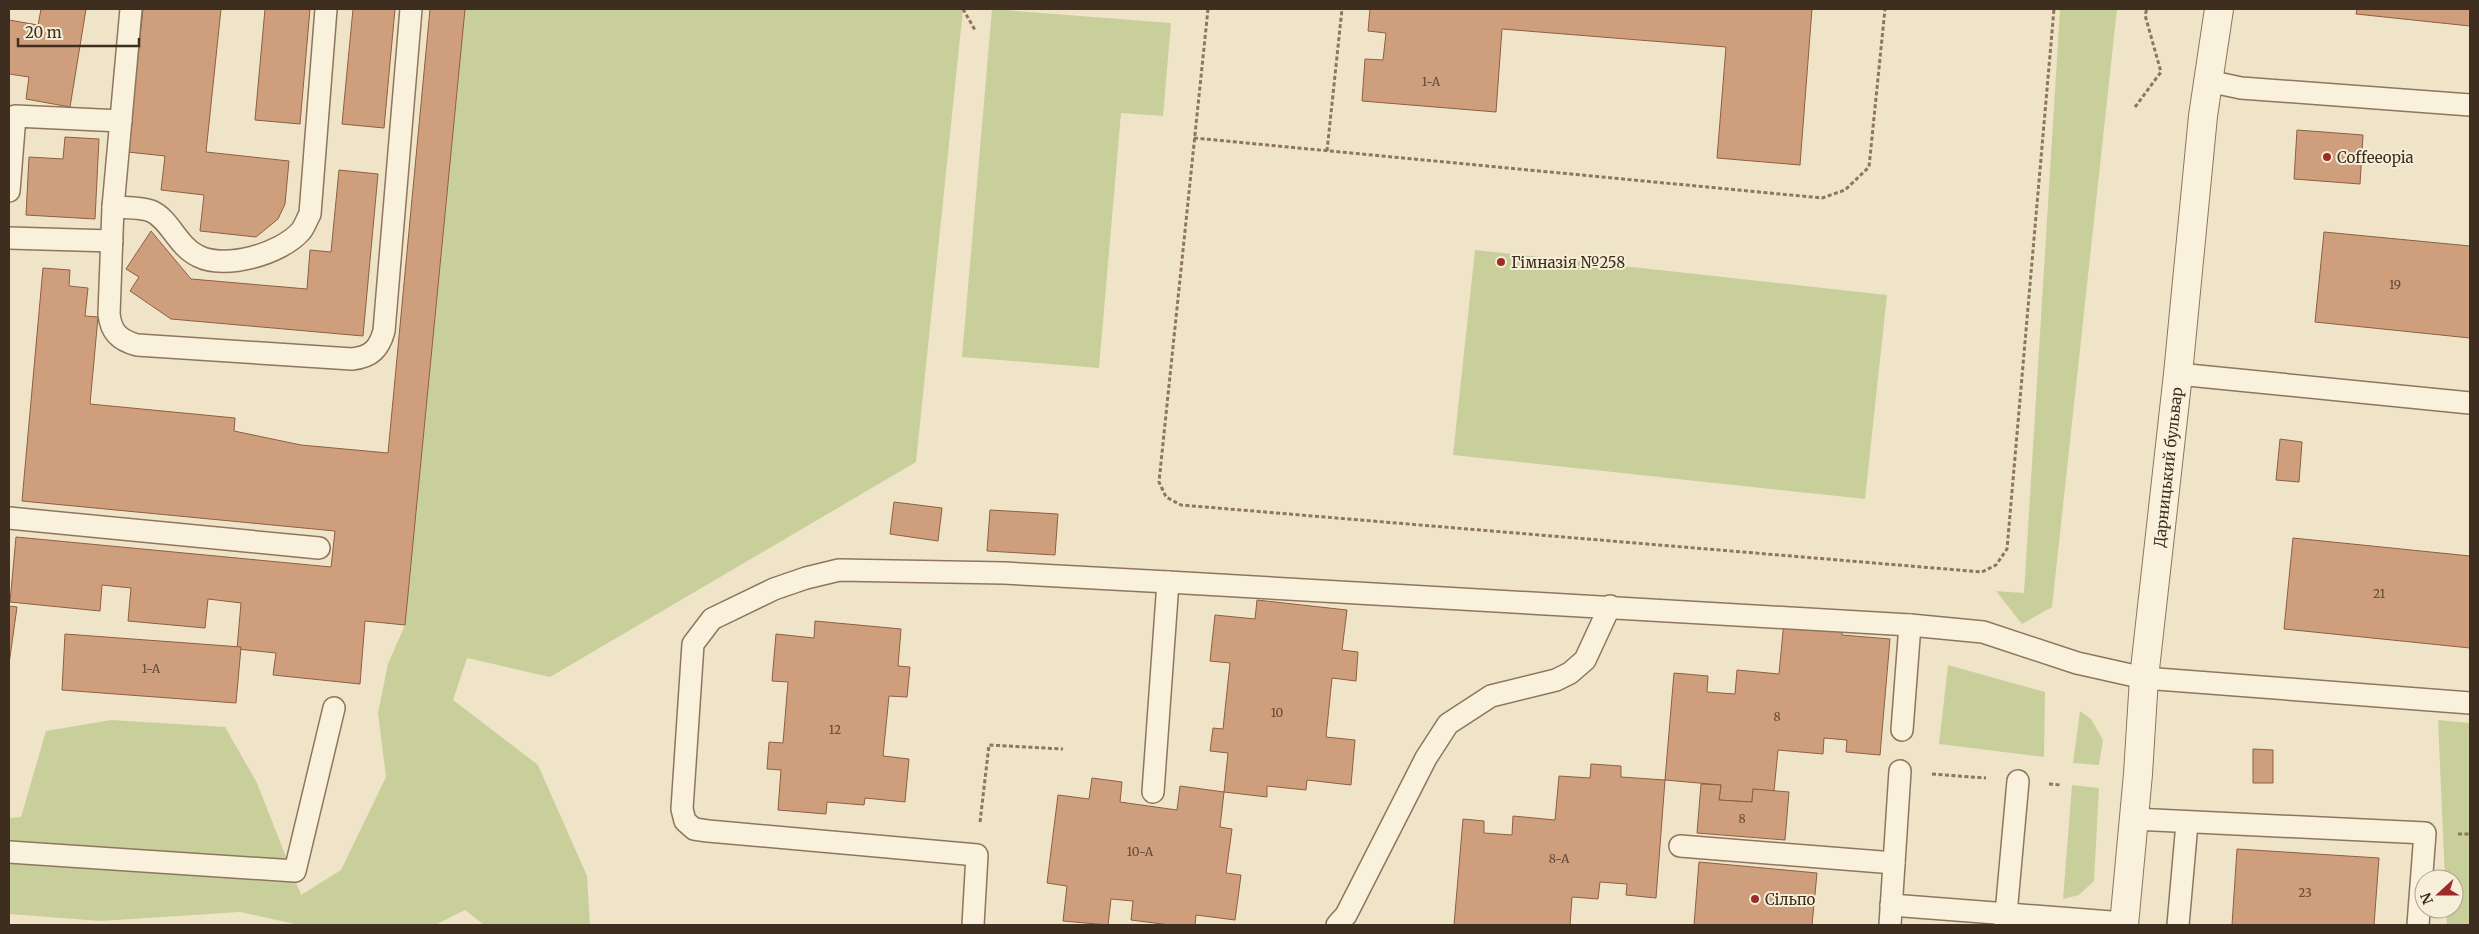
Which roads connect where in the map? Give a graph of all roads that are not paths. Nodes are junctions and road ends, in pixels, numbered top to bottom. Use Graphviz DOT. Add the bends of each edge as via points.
graph roads {
  1 [pos="131,9"];
  2 [pos="326,9"];
  3 [pos="412,9"];
  4 [pos="2219,9"];
  5 [pos="2208,81"];
  6 [pos="2470,104"];
  7 [pos="12,113"];
  8 [pos="121,121"];
  9 [pos="9,191"];
  10 [pos="113,207"];
  11 [pos="9,238"];
  12 [pos="112,241"];
  13 [pos="2178,374"];
  14 [pos="2470,403"];
  15 [pos="9,518"];
  16 [pos="319,548"];
  17 [pos="1168,582"];
  18 [pos="1610,606"];
  19 [pos="1910,625"];
  20 [pos="2144,678"];
  21 [pos="2470,703"];
  22 [pos="334,708"];
  23 [pos="1902,730"];
  24 [pos="1900,771"];
  25 [pos="2018,781"];
  26 [pos="1153,792"];
  27 [pos="2134,820"];
  28 [pos="2187,822"];
  29 [pos="1680,846"];
  30 [pos="9,852"];
  31 [pos="1894,863"];
  32 [pos="1890,915"];
  33 [pos="2124,924"];
  34 [pos="973,925"];
  35 [pos="1337,925"];
  36 [pos="2005,925"];
  37 [pos="2178,925"];
  38 [pos="2418,925"];
  1 -- 8 [label="lane"];
  2 -- 10 [label="lane" via="310,214 300,231 280,246 253,258 221,261 198,257 179,242 152,211"];
  3 -- 12 [label="lane" via="384,332 374,352 364,358 352,359 126,342 110,325"];
  4 -- 5 [label="street, Дарницький бульвар"];
  5 -- 6 [label="lane" via="2241,88"];
  5 -- 13 [label="street, Дарницький бульвар"];
  7 -- 8 [label="lane"];
  7 -- 9 [label="lane"];
  8 -- 10 [label="lane"];
  10 -- 12 [label="lane"];
  11 -- 12 [label="lane"];
  13 -- 14 [label="lane"];
  13 -- 20 [label="street, Дарницький бульвар"];
  15 -- 16 [label="lane"];
  17 -- 18 [label="lane"];
  17 -- 26 [label="lane"];
  17 -- 34 [label="lane" via="1004,573 838,570 774,589 712,619 694,644 682,809 685,822 708,831 977,855"];
  18 -- 19 [label="lane"];
  18 -- 35 [label="lane" via="1584,660 1570,674 1491,696 1448,724 1426,758 1346,915"];
  19 -- 20 [label="lane" via="1983,632 2077,663"];
  19 -- 23 [label="lane"];
  20 -- 21 [label="lane"];
  20 -- 27 [label="street, Дарницький бульвар"];
  22 -- 30 [label="lane" via="294,871"];
  24 -- 31 [label="lane"];
  25 -- 36 [label="lane"];
  27 -- 28 [label="lane"];
  27 -- 33 [label="street, Дарницький бульвар"];
  28 -- 37 [label="lane"];
  28 -- 38 [label="lane" via="2425,832"];
  29 -- 31 [label="lane"];
  31 -- 32 [label="lane"];
  32 -- 33 [label="lane"];
}
